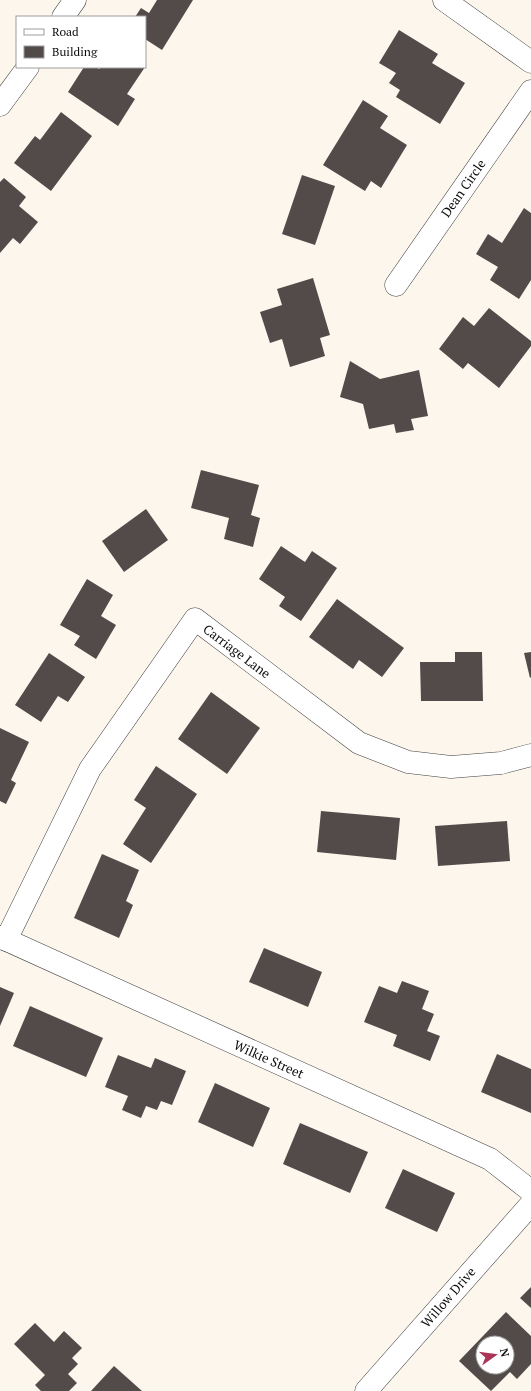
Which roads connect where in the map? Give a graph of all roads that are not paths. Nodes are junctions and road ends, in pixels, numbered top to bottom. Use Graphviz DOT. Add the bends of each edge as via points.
graph roads {
  1 [pos="75,0"];
  2 [pos="444,0"];
  3 [pos="64,16"];
  4 [pos="531,62"];
  5 [pos="27,68"];
  6 [pos="531,91"];
  7 [pos="0,105"];
  8 [pos="396,285"];
  9 [pos="531,755"];
  10 [pos="3,938"];
  11 [pos="531,1191"];
  12 [pos="531,1204"];
  13 [pos="366,1391"];
  1 -- 3 [label="street"];
  2 -- 4 [label="street"];
  5 -- 7 [label="street"];
  6 -- 8 [label="street, Dean Circle"];
  9 -- 10 [label="street, Carriage Lane" via="501,763 451,767 408,762 359,743 195,619 90,769"];
  10 -- 11 [label="street, Wilkie Street" via="490,1159"];
  12 -- 13 [label="street, Willow Drive"];
}
